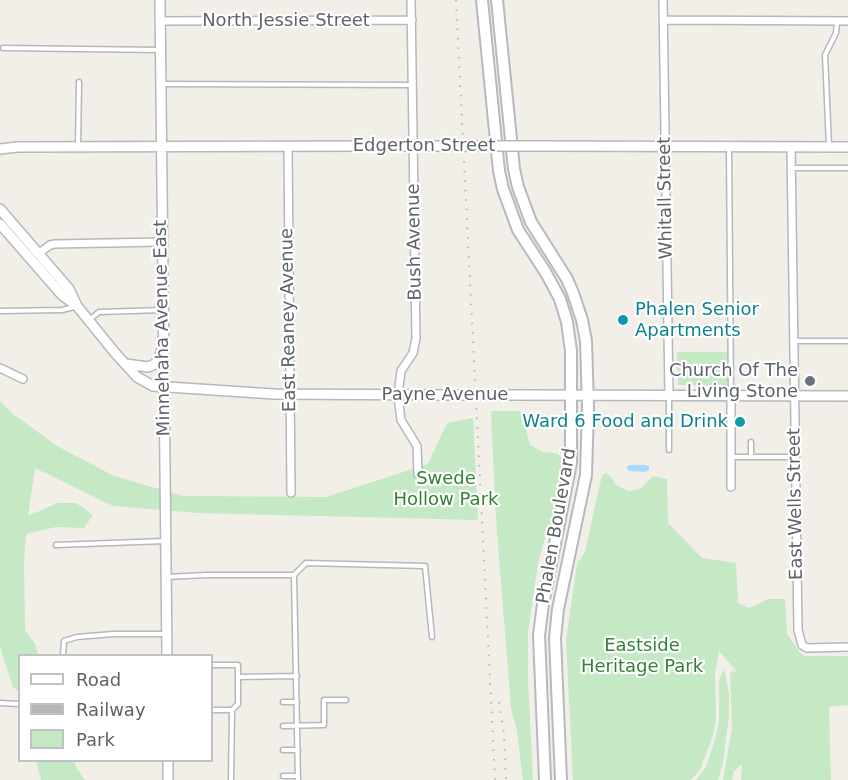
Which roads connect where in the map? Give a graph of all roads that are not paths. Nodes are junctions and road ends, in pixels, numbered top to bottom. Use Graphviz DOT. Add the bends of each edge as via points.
graph roads {
  1 [pos="160,0"];
  2 [pos="411,0"];
  3 [pos="482,0"];
  4 [pos="497,0"];
  5 [pos="663,0"];
  6 [pos="411,20"];
  7 [pos="663,20"];
  8 [pos="160,21"];
  9 [pos="837,21"];
  10 [pos="848,21"];
  11 [pos="3,48"];
  12 [pos="160,50"];
  13 [pos="79,82"];
  14 [pos="161,84"];
  15 [pos="412,85"];
  16 [pos="162,146"];
  17 [pos="288,146"];
  18 [pos="665,146"];
  19 [pos="78,147"];
  20 [pos="729,147"];
  21 [pos="791,147"];
  22 [pos="829,147"];
  23 [pos="848,147"];
  24 [pos="0,149"];
  25 [pos="791,168"];
  26 [pos="848,168"];
  27 [pos="0,208"];
  28 [pos="5,229"];
  29 [pos="162,242"];
  30 [pos="38,254"];
  31 [pos="77,306"];
  32 [pos="163,310"];
  33 [pos="0,311"];
  34 [pos="89,320"];
  35 [pos="164,341"];
  36 [pos="793,341"];
  37 [pos="848,341"];
  38 [pos="126,364"];
  39 [pos="0,368"];
  40 [pos="23,379"];
  41 [pos="164,388"];
  42 [pos="290,394"];
  43 [pos="398,395"];
  44 [pos="572,396"];
  45 [pos="588,396"];
  46 [pos="669,396"];
  47 [pos="731,396"];
  48 [pos="794,396"];
  49 [pos="848,396"];
  50 [pos="751,442"];
  51 [pos="669,450"];
  52 [pos="731,457"];
  53 [pos="751,457"];
  54 [pos="795,457"];
  55 [pos="418,474"];
  56 [pos="731,487"];
  57 [pos="291,493"];
  58 [pos="165,541"];
  59 [pos="56,545"];
  60 [pos="294,575"];
  61 [pos="165,578"];
  62 [pos="166,634"];
  63 [pos="432,637"];
  64 [pos="848,648"];
  65 [pos="63,654"];
  66 [pos="167,654"];
  67 [pos="213,665"];
  68 [pos="297,676"];
  69 [pos="238,677"];
  70 [pos="346,700"];
  71 [pos="283,702"];
  72 [pos="297,702"];
  73 [pos="0,703"];
  74 [pos="18,704"];
  75 [pos="213,710"];
  76 [pos="232,710"];
  77 [pos="283,726"];
  78 [pos="298,726"];
  79 [pos="283,750"];
  80 [pos="298,750"];
  81 [pos="168,762"];
  82 [pos="283,776"];
  83 [pos="298,778"];
  84 [pos="168,780"];
  85 [pos="231,780"];
  86 [pos="545,780"];
  87 [pos="561,780"];
  1 -- 8 [label="street, Minnehaha Avenue East"];
  2 -- 6 [label="street, Bush Avenue"];
  3 -- 44 [label="main road, Phalen Boulevard" via="503,189 518,230 546,273 563,309 572,351"];
  4 -- 45 [label="main road, Phalen Boulevard" via="518,188 531,222 567,279 578,306 586,340"];
  5 -- 7 [label="street, Whitall Street"];
  6 -- 8 [label="street, North Jessie Street"];
  6 -- 15 [label="street, Bush Avenue"];
  7 -- 9 [label="street"];
  7 -- 18 [label="street, Whitall Street"];
  8 -- 12 [label="street, Minnehaha Avenue East"];
  9 -- 10 [label="street"];
  9 -- 22 [label="lane" via="836,33 825,55"];
  11 -- 12 [label="lane"];
  12 -- 14 [label="street, Minnehaha Avenue East"];
  13 -- 19 [label="lane"];
  14 -- 15 [label="lane"];
  14 -- 16 [label="street, Minnehaha Avenue East"];
  15 -- 43 [label="street, Bush Avenue" via="416,338 413,353 401,371"];
  16 -- 17 [label="street, Edgerton Street"];
  16 -- 19 [label="street, Edgerton Street"];
  16 -- 29 [label="street, Minnehaha Avenue East"];
  17 -- 18 [label="street, Edgerton Street, bridge"];
  17 -- 42 [label="street, East Reaney Avenue"];
  18 -- 20 [label="street, Edgerton Street"];
  18 -- 46 [label="street, Whitall Street"];
  19 -- 24 [label="street, Edgerton Street"];
  20 -- 21 [label="street, Edgerton Street"];
  20 -- 47 [label="lane"];
  21 -- 22 [label="street, Edgerton Street"];
  21 -- 25 [label="street, East Wells Street"];
  22 -- 23 [label="street, Edgerton Street"];
  25 -- 26 [label="lane"];
  25 -- 36 [label="street, East Wells Street"];
  27 -- 28 [label="street, Payne Avenue"];
  28 -- 30 [label="street, Payne Avenue"];
  28 -- 31 [label="street, Payne Avenue" via="62,295"];
  29 -- 30 [label="street" via="56,244"];
  29 -- 32 [label="street, Minnehaha Avenue East"];
  30 -- 31 [label="street, Payne Avenue" via="69,289"];
  31 -- 33 [label="lane" via="62,310"];
  31 -- 34 [label="street, Payne Avenue"];
  32 -- 34 [label="lane" via="99,312"];
  32 -- 35 [label="street, Minnehaha Avenue East"];
  34 -- 38 [label="street, Payne Avenue"];
  35 -- 38 [label="street" via="154,364"];
  35 -- 41 [label="street, Minnehaha Avenue East"];
  36 -- 37 [label="lane"];
  36 -- 48 [label="street, East Wells Street"];
  38 -- 41 [label="street, Payne Avenue" via="148,383"];
  39 -- 40 [label="street"];
  41 -- 42 [label="street, Payne Avenue"];
  41 -- 58 [label="street, Minnehaha Avenue East"];
  42 -- 43 [label="street, Payne Avenue"];
  42 -- 57 [label="street, East Reaney Avenue"];
  43 -- 44 [label="street, Payne Avenue, bridge"];
  43 -- 55 [label="street, Bush Avenue" via="401,420 417,446"];
  44 -- 45 [label="street, Payne Avenue"];
  44 -- 86 [label="main road, Phalen Boulevard" via="571,464 539,635"];
  45 -- 46 [label="street, Payne Avenue"];
  45 -- 87 [label="main road, Phalen Boulevard" via="587,467 555,638"];
  46 -- 47 [label="street, Payne Avenue"];
  46 -- 51 [label="lane"];
  47 -- 48 [label="street, Payne Avenue"];
  47 -- 52 [label="street"];
  48 -- 49 [label="street, Payne Avenue"];
  48 -- 54 [label="street, East Wells Street"];
  50 -- 53 [label="lane"];
  52 -- 53 [label="lane"];
  52 -- 56 [label="street"];
  53 -- 54 [label="lane"];
  54 -- 64 [label="street, East Wells Street" via="798,630 802,645"];
  58 -- 59 [label="lane"];
  58 -- 61 [label="street, Minnehaha Avenue East"];
  60 -- 61 [label="lane"];
  60 -- 63 [label="lane" via="306,563 425,566"];
  60 -- 68 [label="lane"];
  61 -- 62 [label="street, Minnehaha Avenue East"];
  62 -- 65 [label="lane" via="77,637 64,641"];
  62 -- 66 [label="street, Minnehaha Avenue East"];
  67 -- 69 [label="lane" via="238,665"];
  68 -- 69 [label="lane"];
  68 -- 72 [label="lane"];
  69 -- 76 [label="lane" via="238,704"];
  70 -- 78 [label="lane" via="324,700 324,725"];
  71 -- 72 [label="lane"];
  72 -- 78 [label="lane"];
  73 -- 74 [label="lane"];
  75 -- 76 [label="lane"];
  76 -- 85 [label="lane"];
  77 -- 78 [label="lane"];
  78 -- 80 [label="lane"];
  79 -- 80 [label="lane"];
  80 -- 83 [label="lane"];
  81 -- 84 [label="street"];
  82 -- 83 [label="lane"];
}
